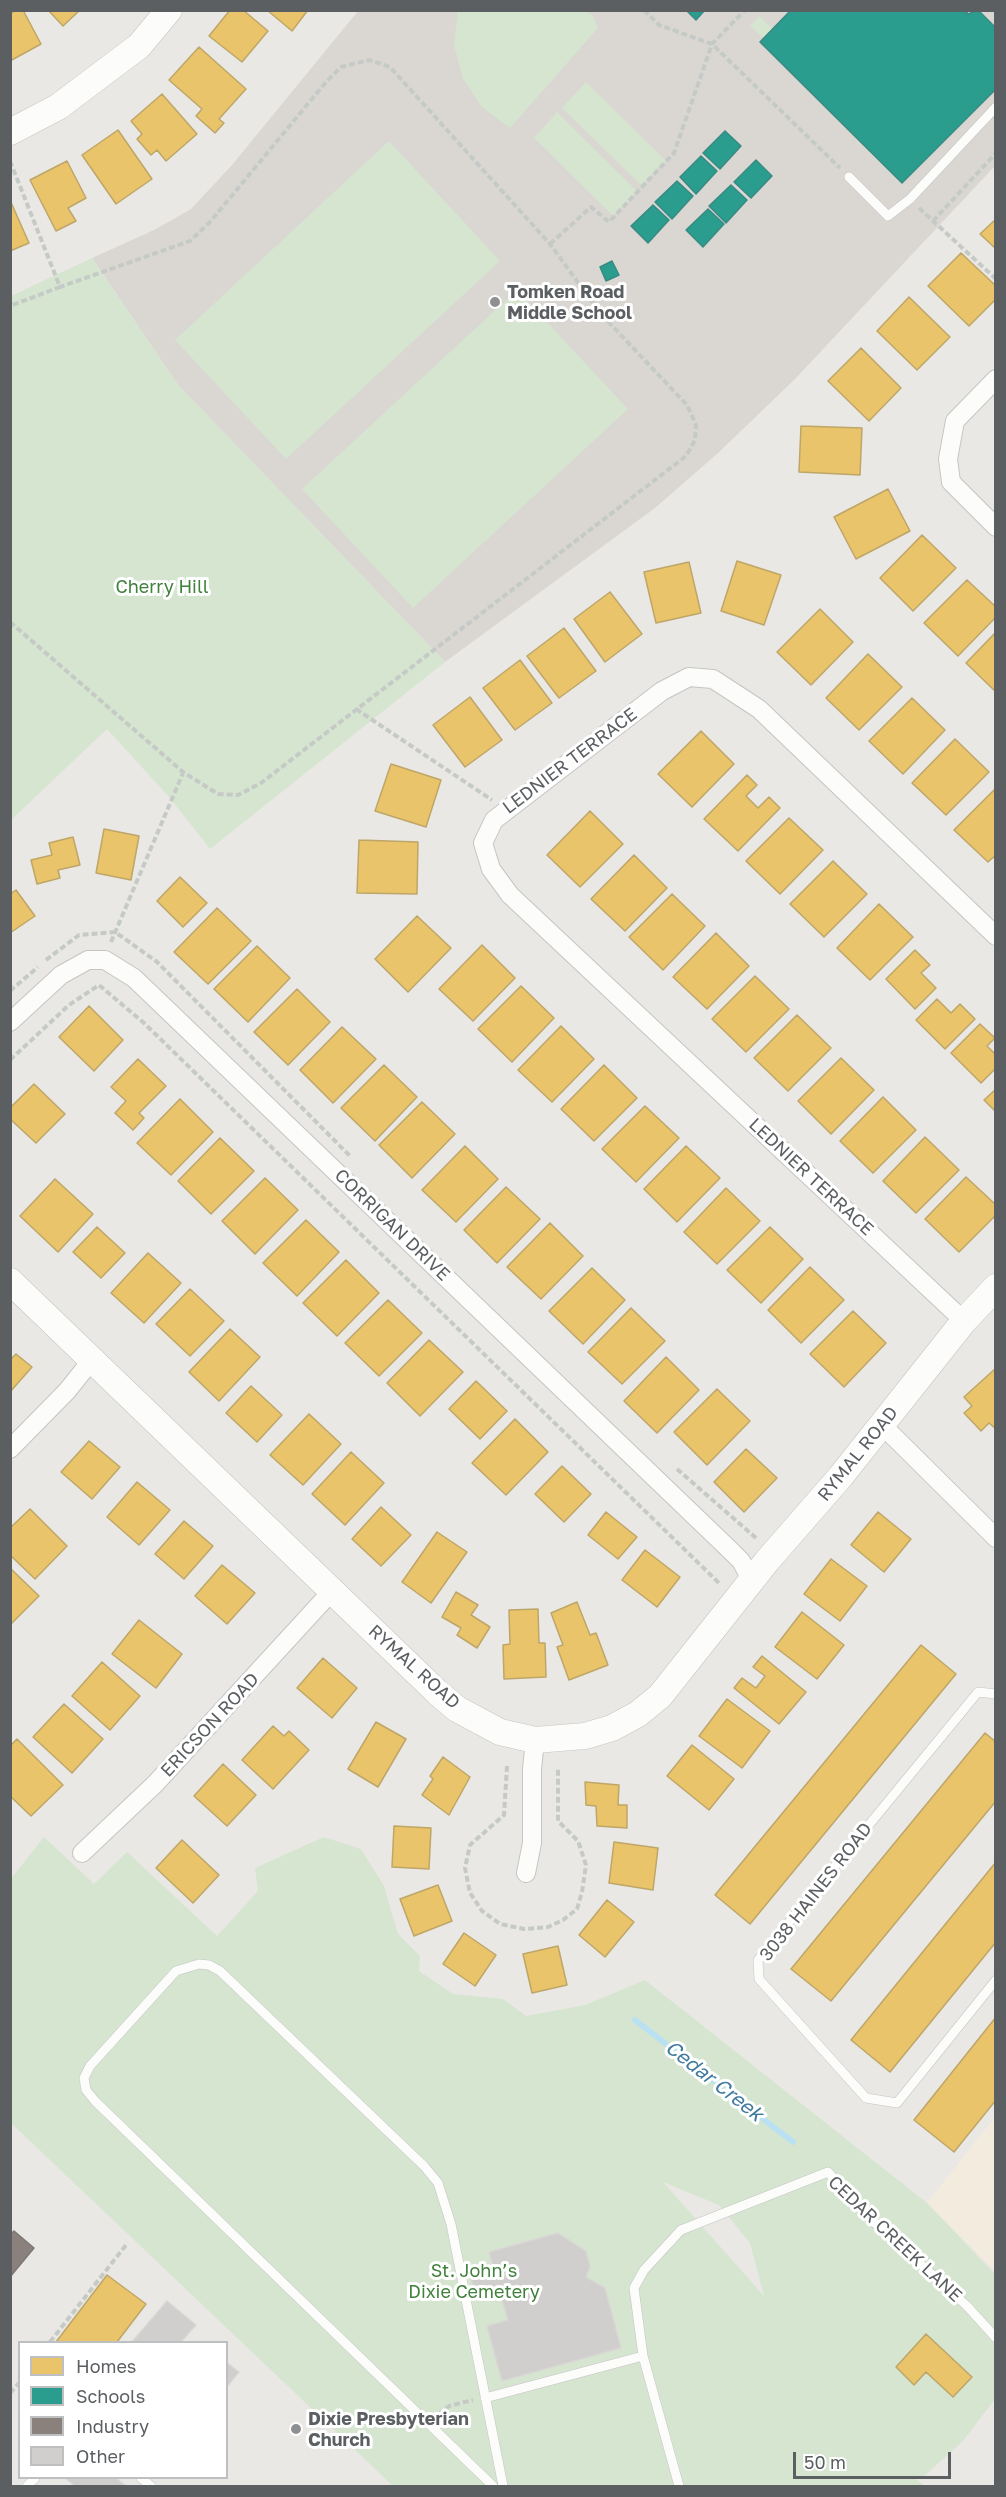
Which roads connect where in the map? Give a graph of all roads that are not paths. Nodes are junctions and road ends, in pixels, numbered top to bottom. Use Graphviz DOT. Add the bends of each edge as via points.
graph roads {
  1 [pos="169,10"];
  2 [pos="996,107"];
  3 [pos="10,132"];
  4 [pos="849,177"];
  5 [pos="996,379"];
  6 [pos="996,526"];
  7 [pos="996,936"];
  8 [pos="10,1022"];
  9 [pos="10,1281"];
  10 [pos="996,1287"];
  11 [pos="964,1321"];
  12 [pos="91,1360"];
  13 [pos="881,1424"];
  14 [pos="10,1449"];
  15 [pos="996,1538"];
  16 [pos="752,1581"];
  17 [pos="332,1591"];
  18 [pos="996,1694"];
  19 [pos="535,1740"];
  20 [pos="82,1853"];
  21 [pos="526,1873"];
  22 [pos="996,1980"];
  23 [pos="996,2338"];
  24 [pos="643,2356"];
  25 [pos="485,2398"];
  26 [pos="493,2487"];
  27 [pos="503,2487"];
  28 [pos="679,2487"];
  1 -- 3 [label="street" via="140,46 58,107"];
  2 -- 4 [label="lane" via="910,200 888,216"];
  5 -- 6 [label="street" via="955,421 948,459 951,482"];
  7 -- 11 [label="street, LEDNIER TERRACE" via="759,708 713,679 688,677 662,691 494,820 483,843 490,869 510,895"];
  8 -- 16 [label="street, CORRIGAN DRIVE" via="61,975 88,960 105,960 134,978 730,1550"];
  9 -- 12 [label="street, RYMAL ROAD"];
  10 -- 11 [label="street, RYMAL ROAD"];
  11 -- 13 [label="street, RYMAL ROAD"];
  12 -- 14 [label="street" via="67,1391"];
  12 -- 17 [label="street, RYMAL ROAD"];
  13 -- 15 [label="street"];
  13 -- 16 [label="street, RYMAL ROAD"];
  16 -- 19 [label="street, RYMAL ROAD" via="660,1696 638,1714 585,1736"];
  17 -- 19 [label="street, RYMAL ROAD" via="458,1709 500,1732"];
  17 -- 20 [label="street, ERICSON ROAD" via="155,1784"];
  18 -- 22 [label="lane, 3038 HAINES ROAD" via="978,1692 758,1960 759,1979 866,2098 897,2103"];
  19 -- 21 [label="street" via="532,1843"];
  23 -- 24 [label="lane, CEDAR CREEK LANE" via="967,2306 866,2215 828,2172 681,2230 644,2270 634,2288"];
  24 -- 25 [label="lane"];
  24 -- 28 [label="lane"];
  25 -- 26 [label="lane" via="451,2224 438,2183 220,1971 199,1964 176,1971 90,2066 84,2078 87,2090"];
  25 -- 27 [label="lane"];
}
